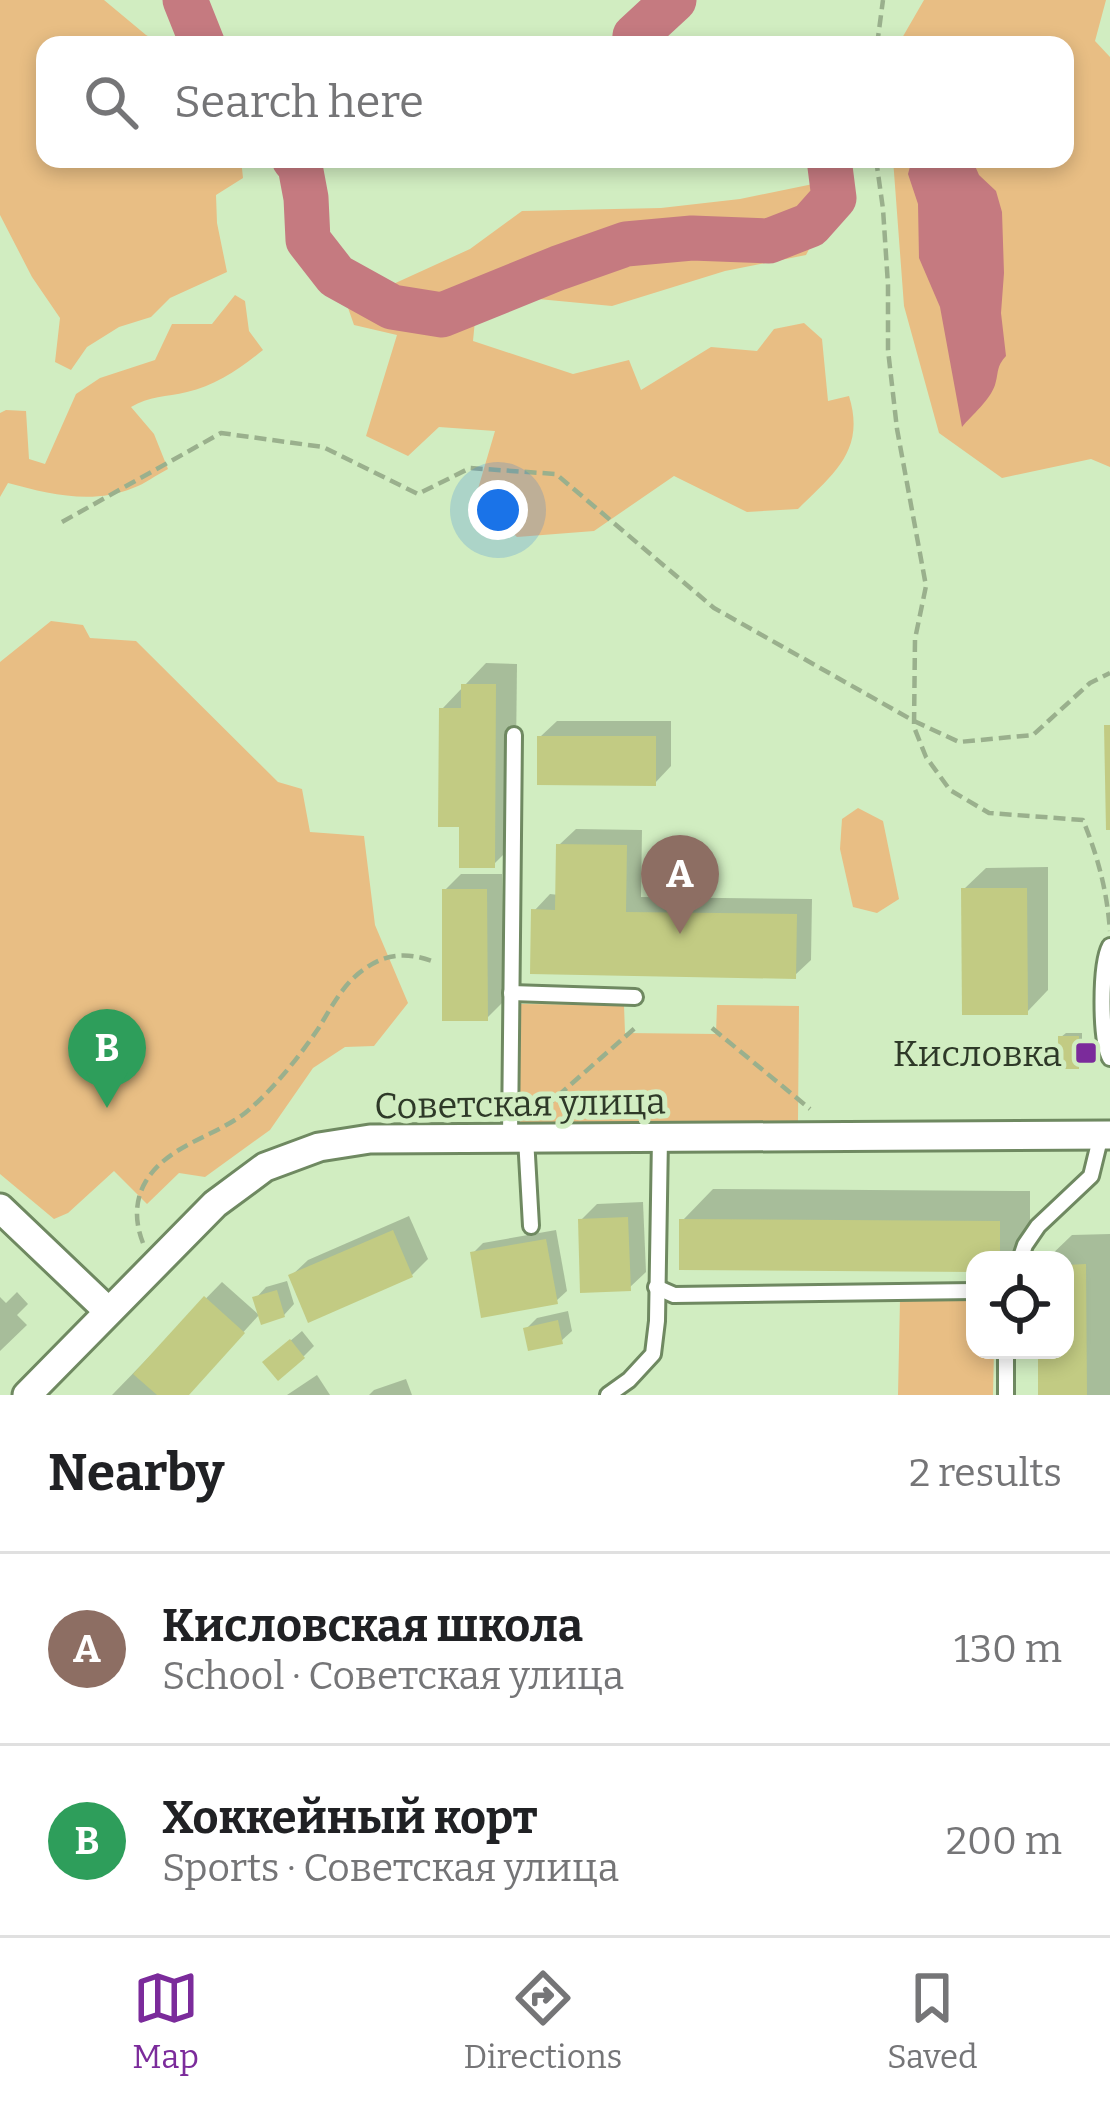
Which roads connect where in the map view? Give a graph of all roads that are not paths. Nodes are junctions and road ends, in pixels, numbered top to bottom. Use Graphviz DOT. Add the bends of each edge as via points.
graph roads {
  1 [pos="514,735"];
  2 [pos="1110,946"];
  3 [pos="511,993"];
  4 [pos="635,997"];
  5 [pos="1110,1058"];
  6 [pos="1105,1135"];
  7 [pos="518,1138"];
  8 [pos="660,1138"];
  9 [pos="0,1208"];
  10 [pos="531,1226"];
  11 [pos="1023,1251"];
  12 [pos="656,1287"];
  13 [pos="966,1291"];
  14 [pos="108,1311"];
  15 [pos="1006,1359"];
  16 [pos="27,1395"];
  17 [pos="608,1395"];
  18 [pos="1006,1395"];
  1 -- 3 [label="lane"];
  2 -- 5 [label="lane"];
  3 -- 4 [label="lane"];
  3 -- 7 [label="lane"];
  6 -- 8 [label="street, Советская улица"];
  6 -- 11 [label="lane" via="1091,1176"];
  7 -- 8 [label="street, Советская улица"];
  7 -- 10 [label="lane"];
  7 -- 14 [label="street, Советская улица" via="370,1139 265,1167 215,1204"];
  8 -- 12 [label="lane"];
  9 -- 14 [label="street"];
  12 -- 13 [label="lane" via="674,1295"];
  12 -- 17 [label="lane" via="653,1354"];
  14 -- 16 [label="street, Советская улица"];
  15 -- 18 [label="lane"];
}
